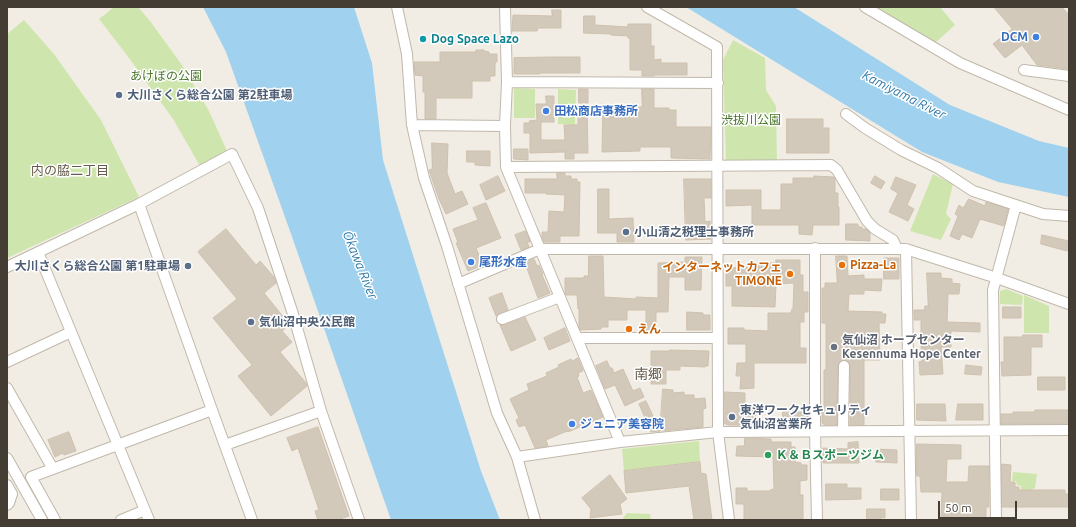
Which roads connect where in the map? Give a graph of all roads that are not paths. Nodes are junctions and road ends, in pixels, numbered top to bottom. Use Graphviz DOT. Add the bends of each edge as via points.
graph roads {
  1 [pos="397,7"];
  2 [pos="505,7"];
  3 [pos="647,7"];
  4 [pos="865,7"];
  5 [pos="1024,70"];
  6 [pos="1069,76"];
  7 [pos="507,82"];
  8 [pos="718,83"];
  9 [pos="1069,110"];
  10 [pos="846,114"];
  11 [pos="412,125"];
  12 [pos="505,126"];
  13 [pos="718,166"];
  14 [pos="506,167"];
  15 [pos="139,204"];
  16 [pos="1016,205"];
  17 [pos="1069,216"];
  18 [pos="815,248"];
  19 [pos="540,249"];
  20 [pos="717,249"];
  21 [pos="902,249"];
  22 [pos="38,252"];
  23 [pos="7,267"];
  24 [pos="997,278"];
  25 [pos="458,284"];
  26 [pos="560,297"];
  27 [pos="1069,304"];
  28 [pos="502,319"];
  29 [pos="71,332"];
  30 [pos="577,338"];
  31 [pos="717,338"];
  32 [pos="7,362"];
  33 [pos="844,366"];
  34 [pos="7,388"];
  35 [pos="212,410"];
  36 [pos="321,411"];
  37 [pos="1069,430"];
  38 [pos="815,431"];
  39 [pos="843,431"];
  40 [pos="910,431"];
  41 [pos="995,431"];
  42 [pos="718,432"];
  43 [pos="620,442"];
  44 [pos="118,444"];
  45 [pos="226,445"];
  46 [pos="517,456"];
  47 [pos="7,458"];
  48 [pos="53,469"];
  49 [pos="21,484"];
  50 [pos="7,485"];
  51 [pos="7,505"];
  52 [pos="145,510"];
  53 [pos="37,520"];
  54 [pos="42,520"];
  55 [pos="55,520"];
  56 [pos="121,520"];
  57 [pos="149,520"];
  58 [pos="252,520"];
  59 [pos="359,520"];
  60 [pos="535,520"];
  61 [pos="729,520"];
  62 [pos="817,520"];
  63 [pos="911,520"];
  64 [pos="996,520"];
  1 -- 11 [label="street" via="407,54"];
  2 -- 7 [label="street"];
  3 -- 8 [label="street" via="717,46"];
  4 -- 9 [label="street" via="960,63"];
  5 -- 6 [label="street"];
  7 -- 8 [label="street"];
  7 -- 12 [label="street"];
  8 -- 13 [label="street"];
  10 -- 16 [label="street" via="901,150 938,168 973,191"];
  11 -- 12 [label="street"];
  11 -- 25 [label="street" via="424,178"];
  12 -- 14 [label="street"];
  13 -- 14 [label="street"];
  13 -- 20 [label="street"];
  13 -- 21 [label="street" via="831,165 837,170 867,221"];
  14 -- 19 [label="street"];
  15 -- 22 [label="street"];
  15 -- 35 [label="street"];
  15 -- 36 [label="street" via="232,154 258,208"];
  16 -- 17 [label="street" via="1043,214"];
  16 -- 24 [label="street"];
  18 -- 20 [label="street"];
  18 -- 21 [label="street"];
  18 -- 38 [label="street"];
  19 -- 20 [label="street"];
  19 -- 25 [label="street"];
  19 -- 26 [label="street"];
  20 -- 31 [label="street"];
  21 -- 24 [label="street"];
  21 -- 40 [label="street"];
  22 -- 23 [label="street"];
  22 -- 29 [label="street"];
  24 -- 27 [label="street"];
  24 -- 41 [label="street" via="993,290"];
  25 -- 46 [label="street" via="497,413"];
  26 -- 28 [label="street"];
  26 -- 30 [label="street"];
  29 -- 32 [label="street"];
  29 -- 44 [label="street"];
  30 -- 31 [label="street"];
  30 -- 43 [label="street"];
  31 -- 42 [label="street"];
  33 -- 39 [label="street"];
  34 -- 48 [label="street"];
  35 -- 44 [label="street"];
  35 -- 45 [label="street"];
  36 -- 45 [label="street"];
  36 -- 59 [label="street"];
  37 -- 41 [label="street"];
  38 -- 39 [label="street"];
  38 -- 42 [label="street"];
  38 -- 62 [label="street"];
  39 -- 40 [label="street"];
  40 -- 41 [label="street"];
  40 -- 63 [label="street"];
  41 -- 64 [label="street"];
  42 -- 43 [label="street"];
  42 -- 61 [label="street"];
  43 -- 46 [label="street"];
  44 -- 48 [label="street"];
  44 -- 52 [label="street"];
  45 -- 58 [label="street"];
  46 -- 60 [label="street"];
  47 -- 49 [label="street"];
  48 -- 55 [label="street" via="31,477"];
  49 -- 53 [label="street" via="26,501"];
  49 -- 54 [label="street"];
  50 -- 51 [label="street" via="12,494"];
  52 -- 56 [label="street"];
  52 -- 57 [label="street"];
}
